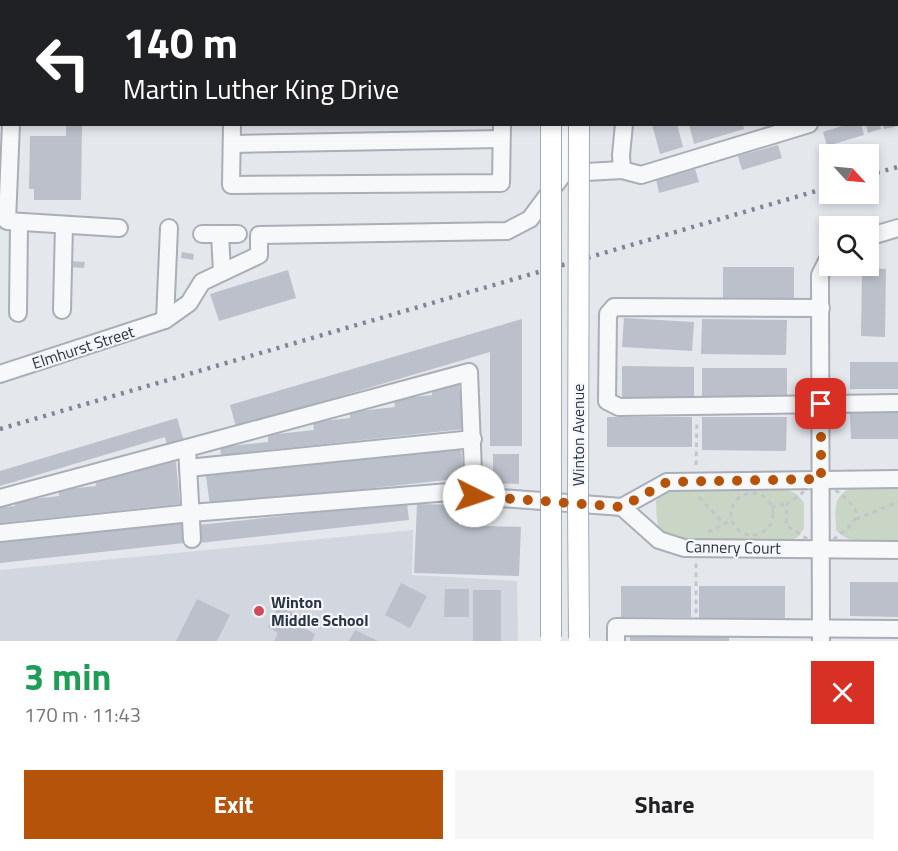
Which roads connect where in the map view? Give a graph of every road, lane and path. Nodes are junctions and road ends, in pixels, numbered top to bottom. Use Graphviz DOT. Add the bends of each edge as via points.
graph roads {
  1 [pos="11,126"];
  2 [pos="232,126"];
  3 [pos="551,126"];
  4 [pos="564,126"];
  5 [pos="579,126"];
  6 [pos="624,126"];
  7 [pos="802,126"];
  8 [pos="501,132"];
  9 [pos="232,144"];
  10 [pos="622,170"];
  11 [pos="564,173"];
  12 [pos="4,204"];
  13 [pos="19,222"];
  14 [pos="64,225"];
  15 [pos="119,228"];
  16 [pos="169,228"];
  17 [pos="898,228"];
  18 [pos="202,234"];
  19 [pos="220,234"];
  20 [pos="238,234"];
  21 [pos="879,234"];
  22 [pos="222,272"];
  23 [pos="820,276"];
  24 [pos="820,308"];
  25 [pos="62,310"];
  26 [pos="18,313"];
  27 [pos="165,320"];
  28 [pos="0,374"];
  29 [pos="898,403"];
  30 [pos="821,404"];
  31 [pos="697,416"];
  32 [pos="472,439"];
  33 [pos="187,448"];
  34 [pos="188,468"];
  35 [pos="821,479"];
  36 [pos="898,479"];
  37 [pos="696,481"];
  38 [pos="474,490"];
  39 [pos="0,498"];
  40 [pos="898,502"];
  41 [pos="787,504"];
  42 [pos="622,507"];
  43 [pos="771,507"];
  44 [pos="191,513"];
  45 [pos="856,519"];
  46 [pos="724,524"];
  47 [pos="0,533"];
  48 [pos="192,539"];
  49 [pos="696,548"];
  50 [pos="821,548"];
  51 [pos="898,550"];
  52 [pos="696,627"];
  53 [pos="891,633"];
  54 [pos="748,634"];
  55 [pos="821,635"];
  56 [pos="551,639"];
  57 [pos="579,639"];
  58 [pos="616,641"];
  1 -- 12 [label="street"];
  2 -- 9 [label="street"];
  3 -- 56 [label="main road, Winton Avenue, bridge"];
  4 -- 11 [label="street"];
  5 -- 57 [label="main road, Winton Avenue, bridge"];
  6 -- 10 [label="street"];
  7 -- 10 [label="street" via="641,175"];
  8 -- 9 [label="street"];
  8 -- 9 [label="street" via="501,183 231,185"];
  10 -- 11 [label="street"];
  11 -- 22 [label="street, Elmhurst Street" via="530,219 507,231 259,235 259,255"];
  12 -- 13 [label="street" via="8,221"];
  13 -- 14 [label="street"];
  13 -- 26 [label="street"];
  14 -- 15 [label="street"];
  14 -- 25 [label="street"];
  16 -- 27 [label="street"];
  17 -- 21 [label="street"];
  18 -- 19 [label="street"];
  19 -- 20 [label="street"];
  19 -- 22 [label="street"];
  22 -- 27 [label="street, Elmhurst Street" via="202,282 189,303"];
  23 -- 24 [label="street"];
  24 -- 30 [label="street"];
  24 -- 30 [label="street" via="614,307 608,314 607,400 619,407"];
  27 -- 28 [label="street, Elmhurst Street"];
  29 -- 30 [label="street"];
  30 -- 35 [label="street"];
  31 -- 37 [label="path"];
  32 -- 33 [label="street" via="469,372"];
  32 -- 34 [label="street"];
  32 -- 38 [label="street"];
  33 -- 34 [label="street"];
  33 -- 39 [label="street"];
  34 -- 44 [label="street"];
  35 -- 36 [label="street"];
  35 -- 37 [label="street"];
  35 -- 41 [label="path"];
  35 -- 45 [label="path" via="854,504"];
  35 -- 50 [label="street"];
  37 -- 42 [label="street" via="667,482"];
  37 -- 46 [label="path" via="696,494"];
  38 -- 42 [label="street" via="474,496"];
  38 -- 44 [label="street"];
  40 -- 45 [label="path"];
  41 -- 43 [label="path"];
  41 -- 50 [label="path" via="786,525"];
  42 -- 49 [label="street, Cannery Court" via="659,540"];
  43 -- 43 [label="path" via="772,519 762,532 746,535 733,525 731,509 741,496 757,493"];
  44 -- 47 [label="street"];
  44 -- 48 [label="street"];
  45 -- 50 [label="path"];
  49 -- 50 [label="street, Cannery Court"];
  49 -- 52 [label="path"];
  50 -- 51 [label="street, Cannery Court"];
  50 -- 55 [label="street"];
  52 -- 54 [label="street"];
  52 -- 58 [label="street" via="616,627"];
  53 -- 55 [label="street"];
  54 -- 55 [label="street"];
}
